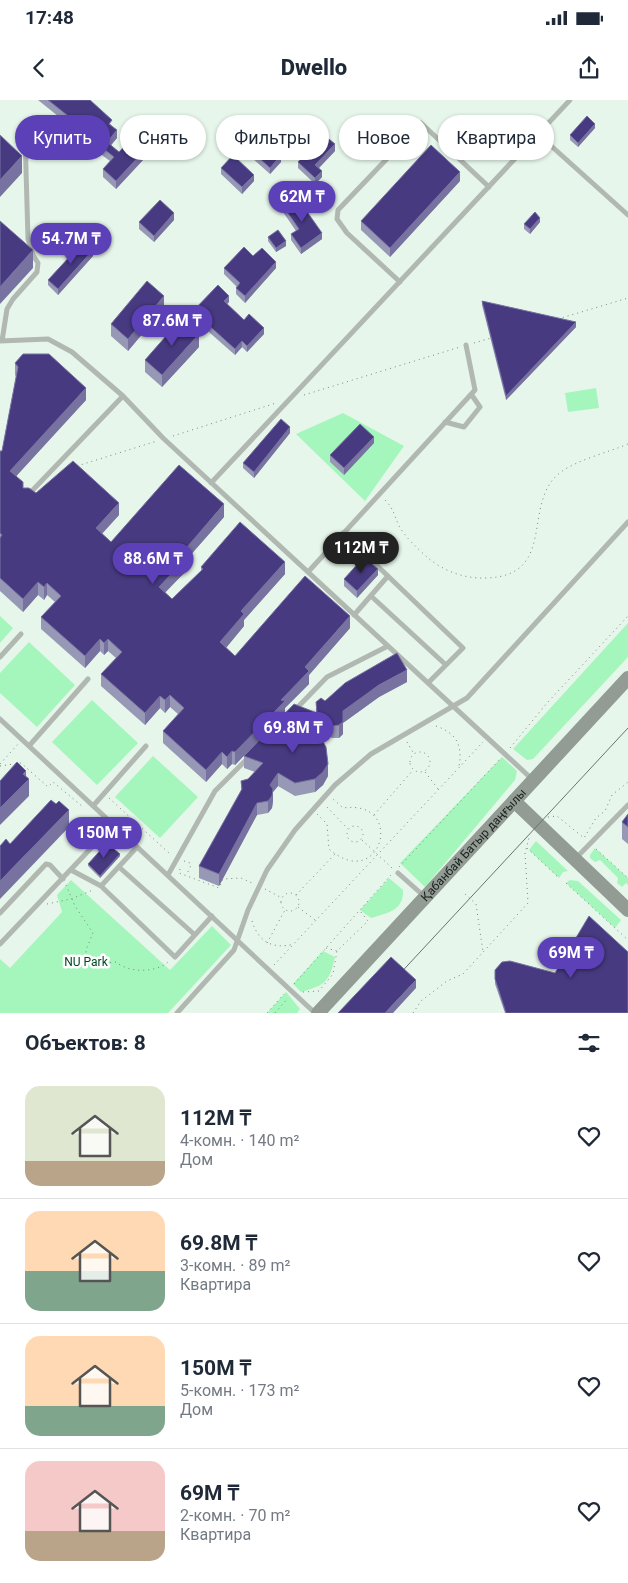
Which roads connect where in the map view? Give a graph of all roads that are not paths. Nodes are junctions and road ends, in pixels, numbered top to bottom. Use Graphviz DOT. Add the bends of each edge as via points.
graph roads {
  1 [pos="570,100"];
  2 [pos="554,118"];
  3 [pos="554,148"];
  4 [pos="26,160"];
  5 [pos="515,160"];
  6 [pos="489,187"];
  7 [pos="628,215"];
  8 [pos="400,282"];
  9 [pos="1,341"];
  10 [pos="466,345"];
  11 [pos="471,394"];
  12 [pos="123,396"];
  13 [pos="445,422"];
  14 [pos="211,483"];
  15 [pos="26,497"];
  16 [pos="628,522"];
  17 [pos="343,533"];
  18 [pos="308,572"];
  19 [pos="388,576"];
  20 [pos="371,596"];
  21 [pos="354,615"];
  22 [pos="21,634"];
  23 [pos="388,646"];
  24 [pos="0,657"];
  25 [pos="446,665"];
  26 [pos="628,678"];
  27 [pos="88,680"];
  28 [pos="428,684"];
  29 [pos="454,707"];
  30 [pos="292,713"];
  31 [pos="0,719"];
  32 [pos="29,746"];
  33 [pos="146,746"];
  34 [pos="250,756"];
  35 [pos="533,780"];
  36 [pos="514,801"];
  37 [pos="91,804"];
  38 [pos="628,804"];
  39 [pos="113,825"];
  40 [pos="137,847"];
  41 [pos="574,860"];
  42 [pos="118,867"];
  43 [pos="71,870"];
  44 [pos="398,873"];
  45 [pos="168,875"];
  46 [pos="63,879"];
  47 [pos="101,886"];
  48 [pos="425,898"];
  49 [pos="628,910"];
  50 [pos="0,913"];
  51 [pos="212,916"];
  52 [pos="195,935"];
  53 [pos="238,940"];
  54 [pos="0,944"];
  55 [pos="177,1013"];
  56 [pos="316,1013"];
  1 -- 2 [label="lane"];
  3 -- 7 [label="lane"];
  4 -- 9 [label="lane" via="28,239 38,267 7,309"];
  5 -- 6 [label="lane"];
  6 -- 8 [label="lane"];
  6 -- 8 [label="lane" via="421,123 338,210 337,219 347,233"];
  8 -- 14 [label="lane"];
  9 -- 12 [label="lane" via="48,339 72,352"];
  10 -- 11 [label="lane" via="475,390"];
  11 -- 13 [label="lane"];
  11 -- 13 [label="lane" via="480,407 464,426"];
  12 -- 14 [label="lane"];
  12 -- 15 [label="lane"];
  13 -- 17 [label="lane"];
  14 -- 18 [label="lane"];
  16 -- 29 [label="lane" via="468,698"];
  17 -- 18 [label="lane"];
  17 -- 19 [label="lane"];
  18 -- 21 [label="lane"];
  19 -- 20 [label="lane"];
  19 -- 25 [label="lane" via="463,648"];
  20 -- 21 [label="lane"];
  20 -- 25 [label="lane"];
  21 -- 23 [label="lane"];
  22 -- 24 [label="lane"];
  23 -- 28 [label="lane"];
  23 -- 30 [label="lane" via="327,677"];
  25 -- 28 [label="lane"];
  26 -- 35 [label="main road, Қабанбай Батыр даңғылы"];
  27 -- 32 [label="lane"];
  28 -- 29 [label="lane"];
  29 -- 35 [label="lane"];
  29 -- 53 [label="lane" via="371,754 328,793 267,870"];
  31 -- 32 [label="lane"];
  32 -- 37 [label="lane"];
  33 -- 37 [label="lane"];
  34 -- 45 [label="lane" via="215,792"];
  35 -- 36 [label="main road, Қабанбай Батыр даңғылы"];
  36 -- 41 [label="main road"];
  36 -- 48 [label="main road, Қабанбай Батыр даңғылы"];
  37 -- 39 [label="lane"];
  38 -- 41 [label="lane"];
  39 -- 40 [label="lane"];
  39 -- 43 [label="lane"];
  40 -- 42 [label="lane"];
  40 -- 45 [label="lane"];
  41 -- 49 [label="main road"];
  42 -- 47 [label="lane"];
  42 -- 52 [label="lane"];
  43 -- 46 [label="lane"];
  43 -- 47 [label="lane"];
  44 -- 48 [label="lane"];
  45 -- 51 [label="lane"];
  46 -- 50 [label="lane" via="46,864"];
  46 -- 54 [label="lane"];
  47 -- 52 [label="lane" via="175,957"];
  48 -- 56 [label="main road, Қабанбай Батыр даңғылы"];
  51 -- 52 [label="lane"];
  51 -- 53 [label="lane"];
  53 -- 55 [label="lane" via="234,950"];
  53 -- 56 [label="lane"];
}
